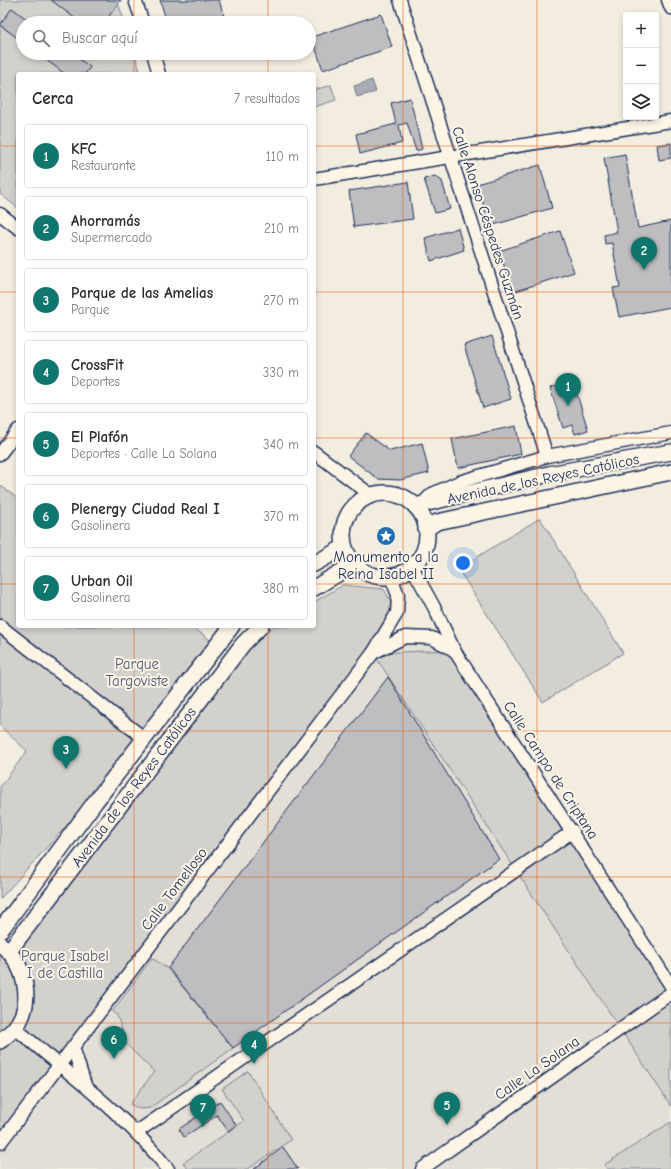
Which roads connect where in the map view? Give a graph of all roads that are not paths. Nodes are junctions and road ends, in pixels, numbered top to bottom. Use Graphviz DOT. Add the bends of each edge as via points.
graph roads {
  1 [pos="135,0"];
  2 [pos="400,0"];
  3 [pos="668,0"];
  4 [pos="671,8"];
  5 [pos="141,16"];
  6 [pos="155,60"];
  7 [pos="158,72"];
  8 [pos="671,121"];
  9 [pos="449,156"];
  10 [pos="316,179"];
  11 [pos="0,214"];
  12 [pos="16,226"];
  13 [pos="16,433"];
  14 [pos="671,433"];
  15 [pos="671,452"];
  16 [pos="0,454"];
  17 [pos="316,454"];
  18 [pos="547,456"];
  19 [pos="671,472"];
  20 [pos="371,495"];
  21 [pos="418,505"];
  22 [pos="426,529"];
  23 [pos="344,547"];
  24 [pos="316,563"];
  25 [pos="354,564"];
  26 [pos="412,567"];
  27 [pos="391,577"];
  28 [pos="316,587"];
  29 [pos="0,626"];
  30 [pos="230,628"];
  31 [pos="259,628"];
  32 [pos="454,650"];
  33 [pos="372,653"];
  34 [pos="145,739"];
  35 [pos="573,832"];
  36 [pos="0,931"];
  37 [pos="5,947"];
  38 [pos="671,986"];
  39 [pos="671,993"];
  40 [pos="15,1028"];
  41 [pos="0,1041"];
  42 [pos="73,1048"];
  43 [pos="59,1065"];
  44 [pos="86,1086"];
  45 [pos="137,1132"];
  46 [pos="0,1143"];
  47 [pos="168,1169"];
  48 [pos="422,1169"];
  1 -- 5 [label="street"];
  2 -- 9 [label="street, Calle Alonso Céspedes Guzmán"];
  3 -- 4 [label="street"];
  6 -- 7 [label="street"];
  8 -- 9 [label="street"];
  9 -- 10 [label="street"];
  9 -- 18 [label="street, Calle Alonso Céspedes Guzmán"];
  11 -- 12 [label="street"];
  13 -- 16 [label="street"];
  14 -- 18 [label="street"];
  15 -- 21 [label="main road, Avenida de los Reyes Católicos" via="549,474"];
  17 -- 20 [label="street"];
  18 -- 21 [label="street" via="459,482 432,494"];
  19 -- 22 [label="main road, Avenida de los Reyes Católicos" via="437,522"];
  20 -- 21 [label="main road" via="387,493"];
  20 -- 23 [label="main road" via="354,506 348,514 342,536"];
  21 -- 22 [label="main road"];
  22 -- 26 [label="main road" via="425,546 420,558"];
  23 -- 24 [label="main road"];
  23 -- 25 [label="main road"];
  25 -- 27 [label="main road" via="368,574"];
  25 -- 28 [label="main road"];
  26 -- 27 [label="main road"];
  26 -- 32 [label="street, Calle Campo de Criptana" via="436,609"];
  27 -- 33 [label="street, Calle Tomelloso" via="398,596 397,613"];
  29 -- 34 [label="street"];
  30 -- 34 [label="main road, Avenida de los Reyes Católicos"];
  31 -- 37 [label="main road, Avenida de los Reyes Católicos" via="243,644"];
  32 -- 33 [label="street, Calle Tomelloso" via="432,638 405,637"];
  32 -- 35 [label="street, Calle Campo de Criptana"];
  33 -- 42 [label="street, Calle Tomelloso"];
  34 -- 36 [label="main road, Avenida de los Reyes Católicos"];
  35 -- 38 [label="street, Calle Campo de Criptana"];
  35 -- 45 [label="street"];
  37 -- 40 [label="main road" via="21,968 26,988 24,1008"];
  39 -- 48 [label="street, Calle La Solana"];
  40 -- 41 [label="main road"];
  40 -- 43 [label="street"];
  42 -- 43 [label="street, Calle Tomelloso"];
  42 -- 44 [label="street"];
  43 -- 44 [label="street"];
  43 -- 46 [label="street, Calle Tomelloso"];
  44 -- 45 [label="street"];
  45 -- 47 [label="street"];
}
